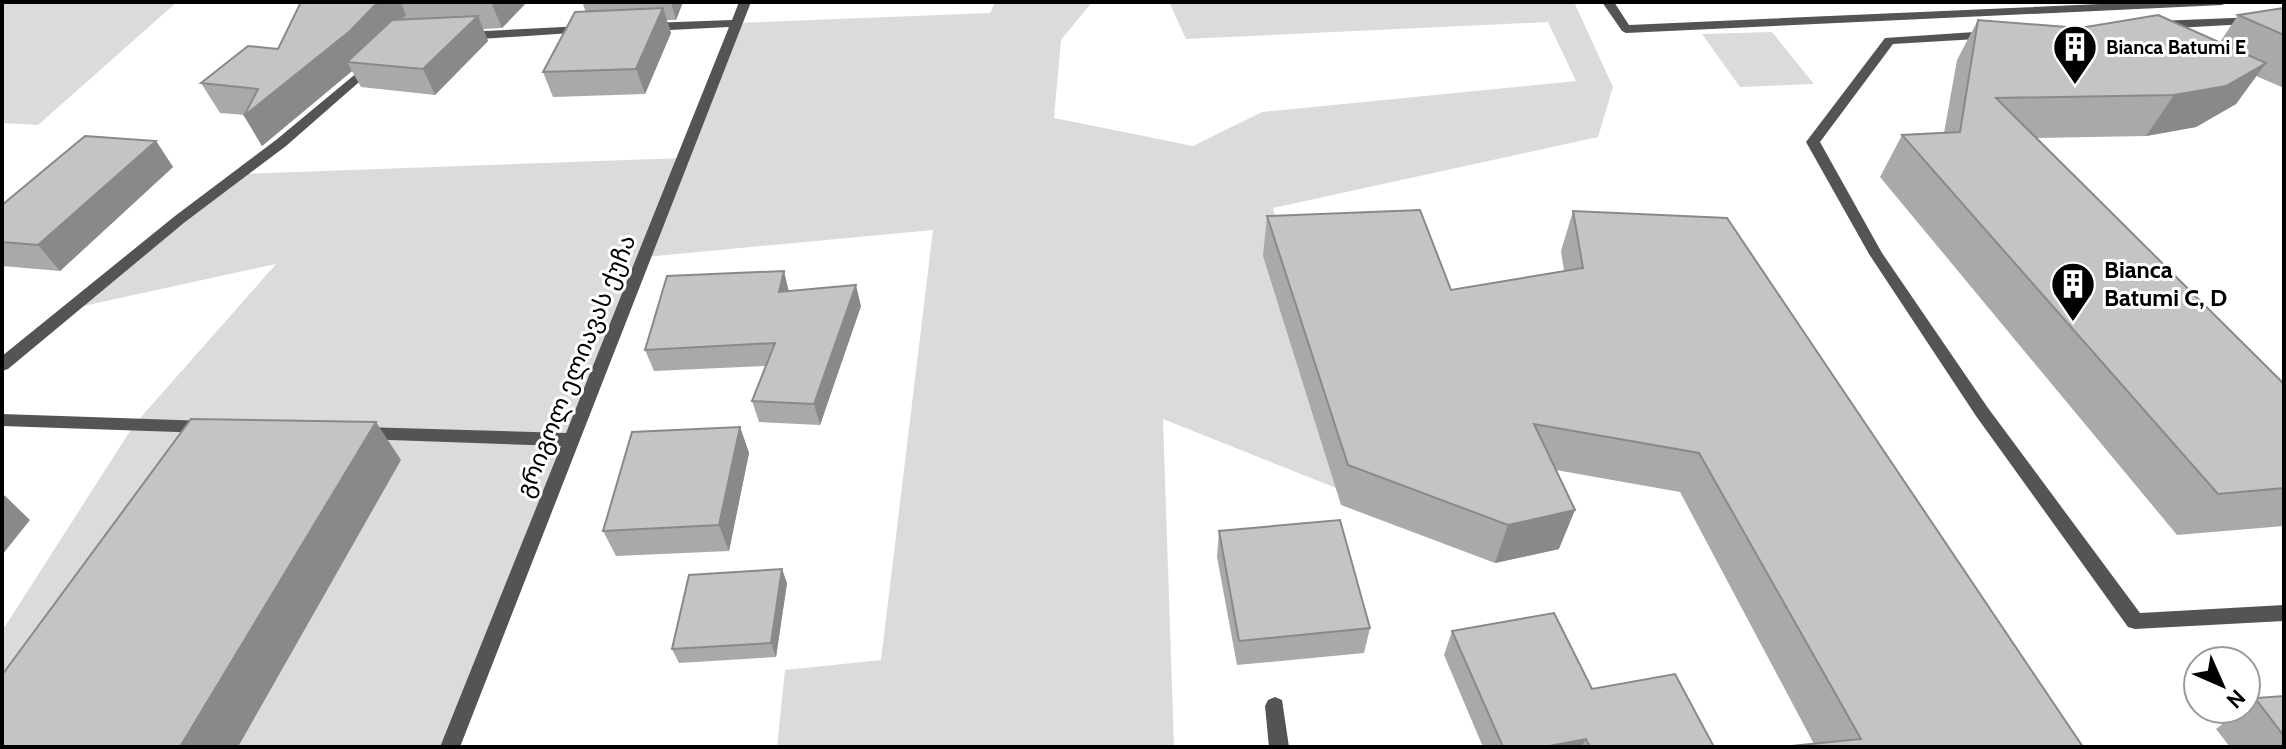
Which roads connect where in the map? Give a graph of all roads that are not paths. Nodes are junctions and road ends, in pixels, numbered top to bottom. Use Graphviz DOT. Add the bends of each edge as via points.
graph roads {
  1 [pos="745,2"];
  2 [pos="1608,2"];
  3 [pos="2222,2"];
  4 [pos="2284,19"];
  5 [pos="736,23"];
  6 [pos="2143,26"];
  7 [pos="641,28"];
  8 [pos="593,30"];
  9 [pos="2000,34"];
  10 [pos="450,37"];
  11 [pos="378,60"];
  12 [pos="2,365"];
  13 [pos="2,420"];
  14 [pos="228,428"];
  15 [pos="337,432"];
  16 [pos="572,440"];
  17 [pos="2284,613"];
  18 [pos="1275,706"];
  19 [pos="450,747"];
  20 [pos="1279,747"];
  1 -- 5 [label="street, გრიგოლ ელიავას ქუჩა"];
  2 -- 3 [label="street" via="1626,29"];
  4 -- 6 [label="street"];
  5 -- 7 [label="street"];
  5 -- 16 [label="street, გრიგოლ ელიავას ქუჩა"];
  8 -- 10 [label="street"];
  9 -- 17 [label="street" via="1889,41 1813,142 1876,254 2135,621"];
  11 -- 12 [label="street"];
  13 -- 14 [label="street"];
  15 -- 16 [label="street"];
  16 -- 19 [label="street, გრიგოლ ელიავას ქუჩა"];
  18 -- 20 [label="street"];
}
